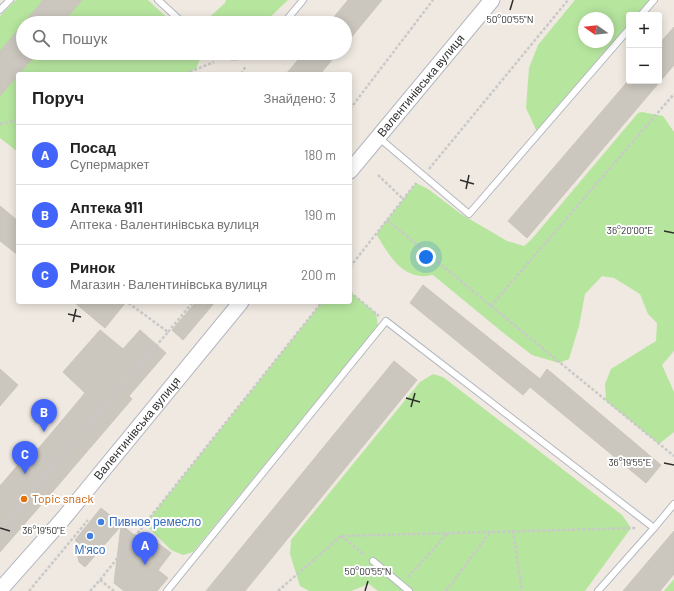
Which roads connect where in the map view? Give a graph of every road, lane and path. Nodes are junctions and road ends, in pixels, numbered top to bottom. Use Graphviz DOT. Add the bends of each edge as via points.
graph roads {
  1 [pos="10,0"];
  2 [pos="158,0"];
  3 [pos="303,0"];
  4 [pos="433,0"];
  5 [pos="492,0"];
  6 [pos="568,0"];
  7 [pos="654,0"];
  8 [pos="0,10"];
  9 [pos="644,12"];
  10 [pos="176,16"];
  11 [pos="290,16"];
  12 [pos="626,32"];
  13 [pos="218,60"];
  14 [pos="190,72"];
  15 [pos="674,94"];
  16 [pos="352,106"];
  17 [pos="16,120"];
  18 [pos="0,124"];
  19 [pos="378,137"];
  20 [pos="352,169"];
  21 [pos="378,175"];
  22 [pos="423,176"];
  23 [pos="403,200"];
  24 [pos="387,220"];
  25 [pos="352,264"];
  26 [pos="352,294"];
  27 [pos="130,304"];
  28 [pos="191,304"];
  29 [pos="240,304"];
  30 [pos="320,304"];
  31 [pos="490,306"];
  32 [pos="386,321"];
  33 [pos="168,332"];
  34 [pos="674,456"];
  35 [pos="674,504"];
  36 [pos="88,520"];
  37 [pos="654,528"];
  38 [pos="0,529"];
  39 [pos="512,531"];
  40 [pos="490,532"];
  41 [pos="448,533"];
  42 [pos="341,536"];
  43 [pos="373,561"];
  44 [pos="100,580"];
  45 [pos="401,585"];
  46 [pos="0,590"];
  47 [pos="29,591"];
  48 [pos="90,591"];
  49 [pos="114,591"];
  50 [pos="167,591"];
  51 [pos="278,591"];
  52 [pos="409,591"];
  53 [pos="446,591"];
  54 [pos="522,591"];
  55 [pos="598,591"];
  1 -- 8 [label="lane"];
  2 -- 10 [label="lane"];
  3 -- 11 [label="lane"];
  4 -- 16 [label="path"];
  5 -- 19 [label="street, Валентинівська вулиця"];
  6 -- 22 [label="path"];
  7 -- 9 [label="lane"];
  12 -- 22 [label="lane" via="469,214"];
  13 -- 14 [label="path"];
  15 -- 31 [label="path"];
  17 -- 18 [label="path"];
  19 -- 20 [label="street, Валентинівська вулиця"];
  19 -- 22 [label="lane"];
  21 -- 23 [label="path"];
  22 -- 23 [label="path"];
  23 -- 24 [label="path"];
  24 -- 25 [label="path"];
  24 -- 31 [label="path"];
  26 -- 32 [label="path"];
  27 -- 33 [label="path"];
  28 -- 33 [label="path"];
  29 -- 46 [label="street, Валентинівська вулиця" via="63,519"];
  30 -- 44 [label="path"];
  31 -- 34 [label="path"];
  32 -- 37 [label="lane"];
  32 -- 50 [label="lane"];
  33 -- 38 [label="path"];
  35 -- 37 [label="lane"];
  36 -- 47 [label="path"];
  37 -- 39 [label="path"];
  37 -- 55 [label="lane"];
  39 -- 40 [label="path"];
  39 -- 54 [label="path"];
  40 -- 41 [label="path"];
  40 -- 53 [label="path"];
  41 -- 42 [label="path"];
  41 -- 45 [label="path"];
  42 -- 43 [label="path"];
  42 -- 51 [label="path"];
  43 -- 45 [label="lane"];
  44 -- 48 [label="path"];
  44 -- 49 [label="path"];
  45 -- 52 [label="lane"];
}
